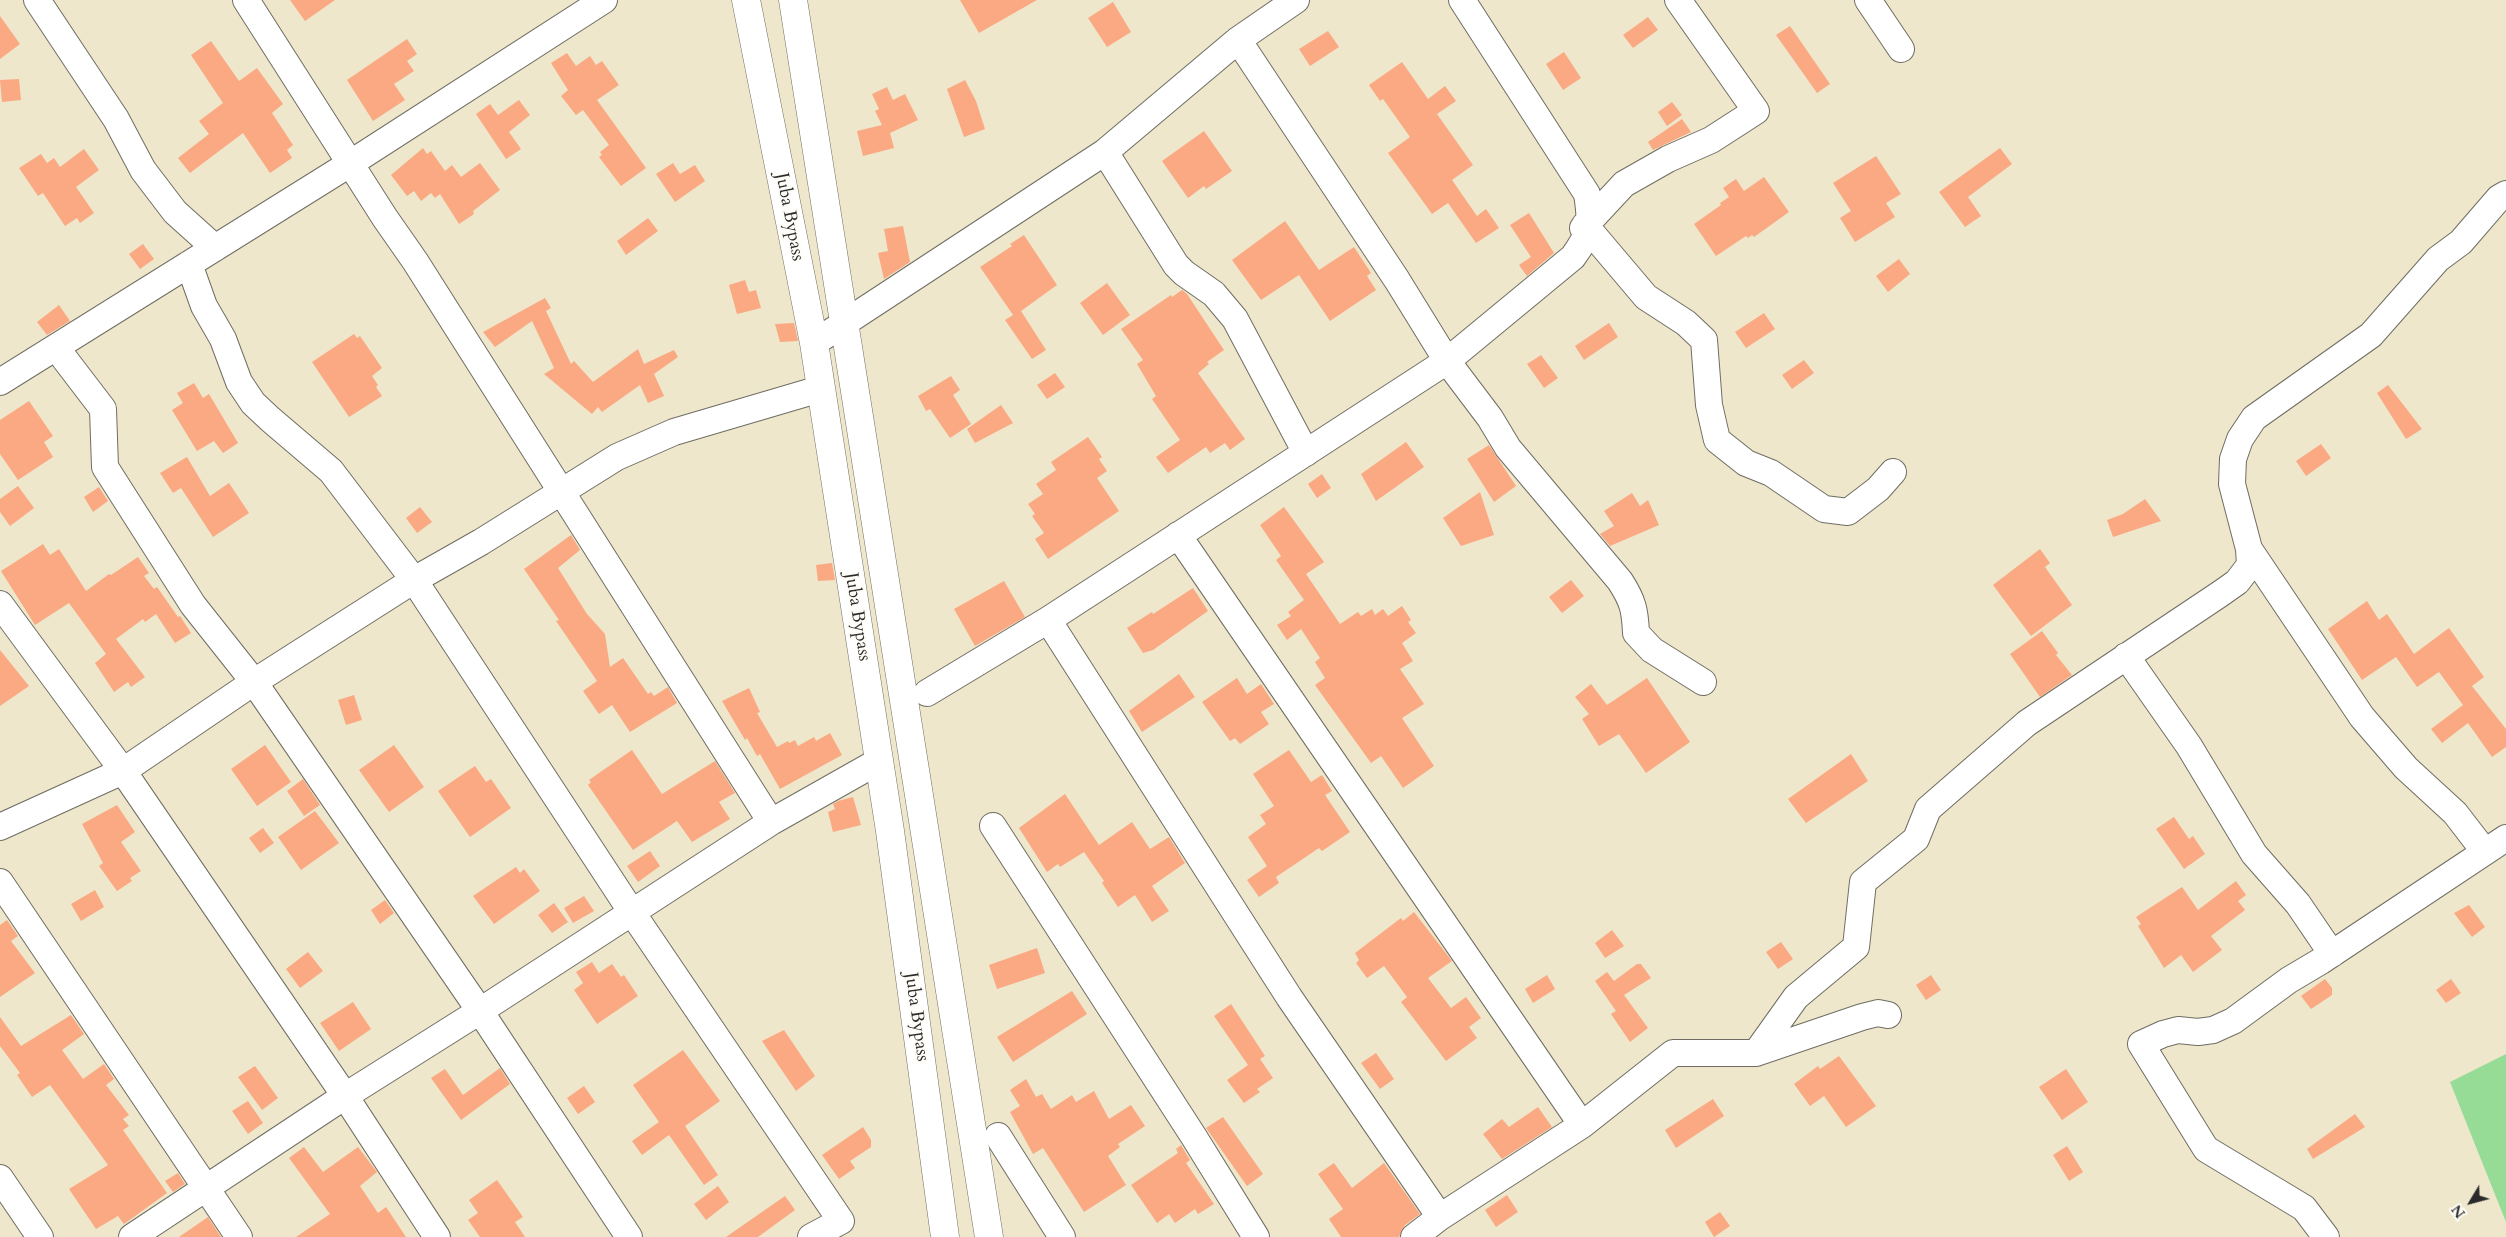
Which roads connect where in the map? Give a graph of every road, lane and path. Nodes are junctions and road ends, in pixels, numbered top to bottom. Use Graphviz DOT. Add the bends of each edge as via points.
graph roads {
  1 [pos="37,0"];
  2 [pos="246,0"];
  3 [pos="604,0"];
  4 [pos="746,0"];
  5 [pos="793,0"];
  6 [pos="1296,0"];
  7 [pos="1462,0"];
  8 [pos="1678,0"];
  9 [pos="1868,0"];
  10 [pos="1238,40"];
  11 [pos="1901,49"];
  12 [pos="1105,152"];
  13 [pos="352,163"];
  14 [pos="2506,194"];
  15 [pos="1585,225"];
  16 [pos="215,248"];
  17 [pos="1574,257"];
  18 [pos="189,264"];
  19 [pos="814,343"];
  20 [pos="64,358"];
  21 [pos="1447,362"];
  22 [pos="0,382"];
  23 [pos="820,389"];
  24 [pos="1306,453"];
  25 [pos="1894,472"];
  26 [pos="561,494"];
  27 [pos="1178,535"];
  28 [pos="2248,549"];
  29 [pos="414,580"];
  30 [pos="0,604"];
  31 [pos="1048,620"];
  32 [pos="2126,656"];
  33 [pos="254,682"];
  34 [pos="1703,682"];
  35 [pos="927,693"];
  36 [pos="879,761"];
  37 [pos="124,771"];
  38 [pos="771,822"];
  39 [pos="993,826"];
  40 [pos="0,827"];
  41 [pos="2495,845"];
  42 [pos="0,882"];
  43 [pos="631,912"];
  44 [pos="2332,954"];
  45 [pos="480,1011"];
  46 [pos="1888,1015"];
  47 [pos="1756,1053"];
  48 [pos="345,1096"];
  49 [pos="1582,1125"];
  50 [pos="998,1136"];
  51 [pos="0,1178"];
  52 [pos="207,1188"];
  53 [pos="1428,1230"];
  54 [pos="40,1237"];
  55 [pos="132,1237"];
  56 [pos="239,1237"];
  57 [pos="437,1237"];
  58 [pos="629,1237"];
  59 [pos="811,1237"];
  60 [pos="945,1237"];
  61 [pos="989,1237"];
  62 [pos="1062,1237"];
  63 [pos="1256,1237"];
  64 [pos="2326,1237"];
  1 -- 16 [label="street" via="116,120 143,170 175,212"];
  2 -- 13 [label="street"];
  3 -- 13 [label="street"];
  4 -- 19 [label="main road, Juba Bypass"];
  5 -- 61 [label="main road, Juba Bypass"];
  6 -- 10 [label="street"];
  7 -- 17 [label="street" via="1587,194 1590,214 1588,237"];
  8 -- 15 [label="street" via="1756,111 1711,140 1624,184"];
  9 -- 11 [label="street"];
  10 -- 12 [label="street"];
  10 -- 21 [label="street" via="1397,280"];
  12 -- 19 [label="street"];
  12 -- 24 [label="street" via="1176,265 1214,294 1235,318"];
  13 -- 16 [label="street"];
  13 -- 26 [label="street"];
  14 -- 28 [label="street" via="2461,242 2438,260 2371,335 2254,418 2240,439 2233,458 2232,476"];
  15 -- 17 [label="street"];
  15 -- 25 [label="street" via="1646,297 1686,323 1704,340 1709,405 1717,440 1746,462 1771,473 1824,509 1848,512"];
  16 -- 18 [label="street"];
  17 -- 21 [label="street"];
  18 -- 22 [label="street"];
  18 -- 29 [label="street" via="204,306 223,339 239,382 253,403 331,471"];
  19 -- 23 [label="main road, Juba Bypass"];
  20 -- 33 [label="street" via="103,409 105,467 193,605"];
  21 -- 24 [label="street"];
  21 -- 34 [label="street" via="1490,418 1508,448 1620,581 1631,598 1636,633 1642,642"];
  23 -- 26 [label="street" via="645,443 617,457"];
  23 -- 36 [label="main road, Juba Bypass"];
  24 -- 27 [label="street"];
  26 -- 29 [label="street"];
  26 -- 38 [label="street"];
  27 -- 31 [label="street"];
  27 -- 49 [label="street"];
  28 -- 32 [label="street" via="2250,565 2237,582"];
  28 -- 41 [label="street" via="2362,717 2406,768"];
  29 -- 33 [label="street"];
  29 -- 43 [label="street"];
  30 -- 37 [label="street"];
  31 -- 35 [label="street"];
  31 -- 53 [label="street" via="1289,997"];
  32 -- 44 [label="street" via="2189,746 2254,854 2298,904"];
  32 -- 47 [label="street" via="2027,723 1928,809 1916,838 1863,882 1856,947 1796,997"];
  33 -- 37 [label="street"];
  33 -- 45 [label="street"];
  36 -- 38 [label="street"];
  36 -- 60 [label="main road, Juba Bypass"];
  37 -- 40 [label="street"];
  37 -- 48 [label="street"];
  38 -- 43 [label="street"];
  39 -- 63 [label="street"];
  41 -- 44 [label="street"];
  42 -- 52 [label="street"];
  43 -- 45 [label="street"];
  43 -- 59 [label="street" via="841,1221"];
  44 -- 64 [label="street" via="2232,1021 2213,1030 2178,1030 2141,1044 2206,1150 2304,1208"];
  45 -- 48 [label="street"];
  45 -- 58 [label="street"];
  46 -- 47 [label="street" via="1862,1016"];
  47 -- 49 [label="street" via="1673,1053"];
  48 -- 52 [label="street"];
  48 -- 57 [label="street"];
  49 -- 53 [label="street"];
  50 -- 62 [label="street"];
  51 -- 54 [label="street"];
  52 -- 55 [label="street"];
  52 -- 56 [label="street"];
}
